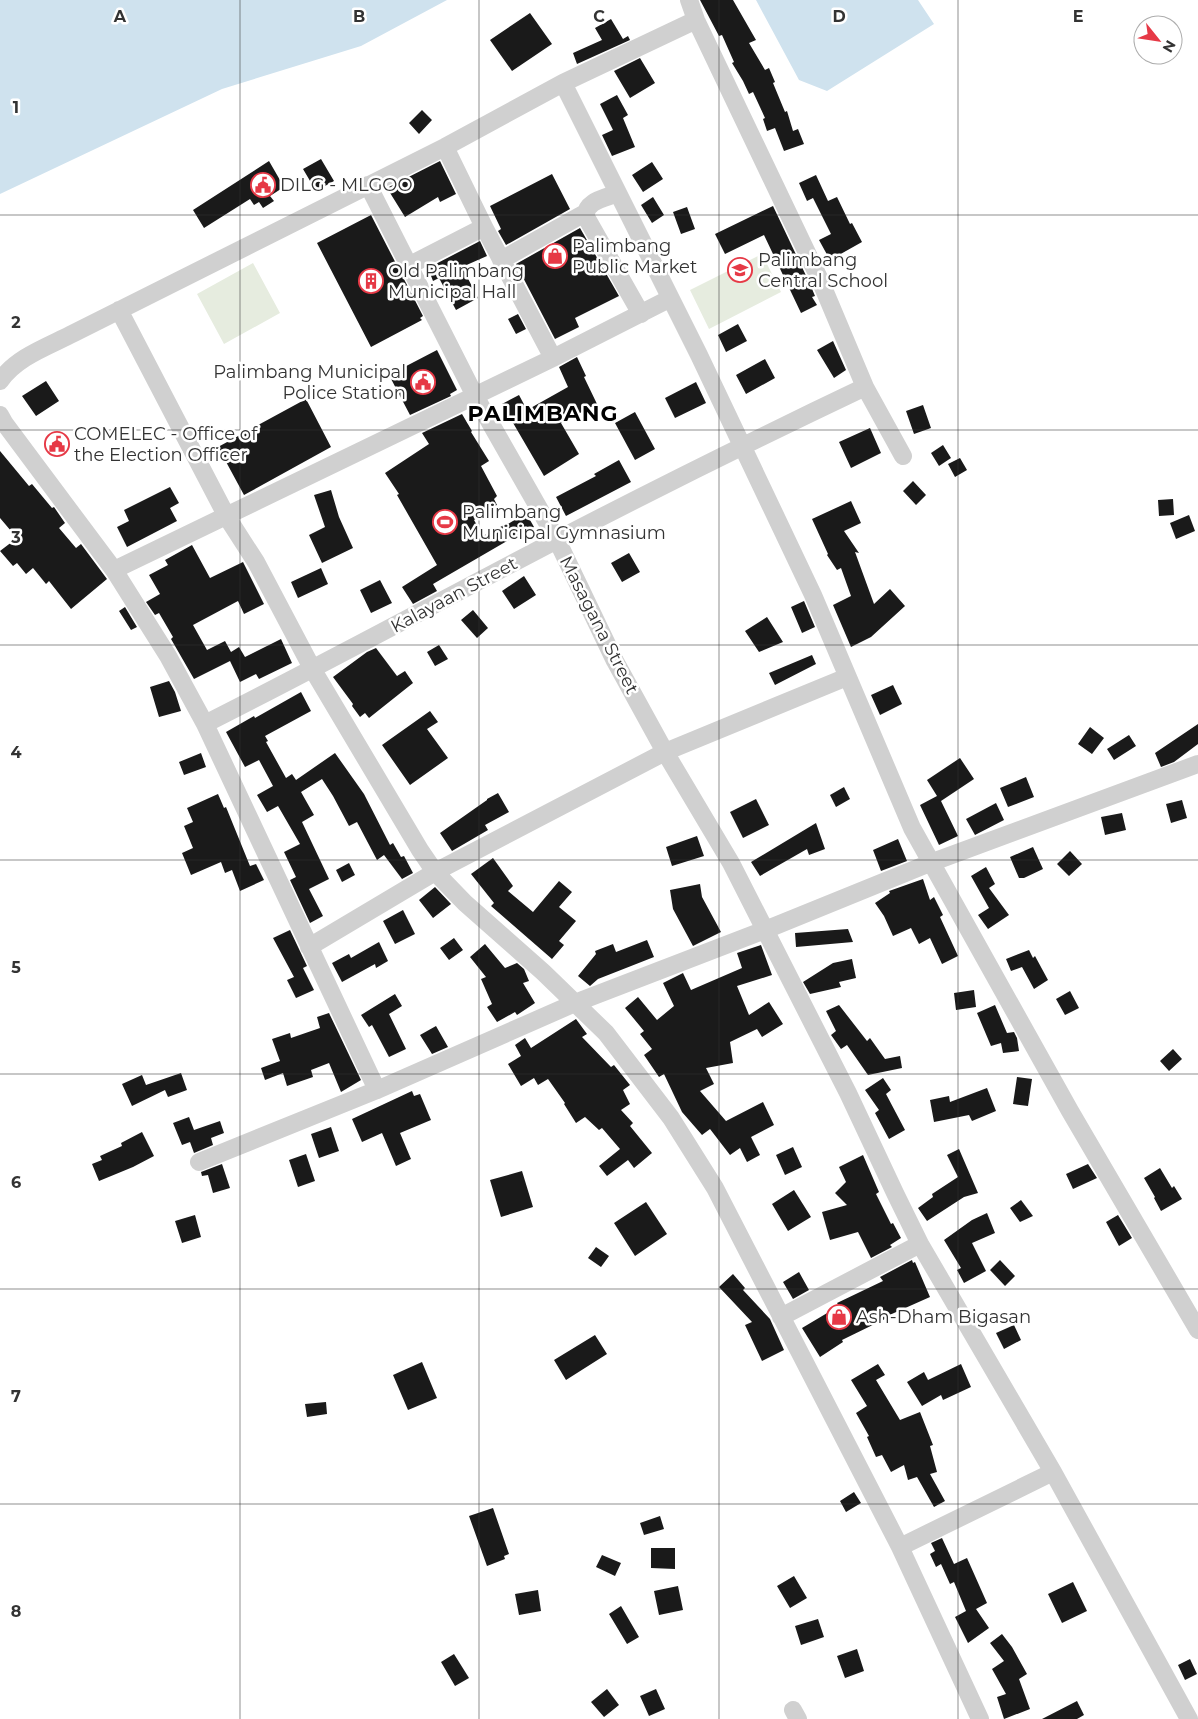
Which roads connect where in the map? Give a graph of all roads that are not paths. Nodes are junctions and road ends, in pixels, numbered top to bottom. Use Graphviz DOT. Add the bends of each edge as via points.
graph roads {
  1 [pos="689,0"];
  2 [pos="696,20"];
  3 [pos="564,83"];
  4 [pos="445,146"];
  5 [pos="368,185"];
  6 [pos="618,193"];
  7 [pos="585,213"];
  8 [pos="484,227"];
  9 [pos="501,260"];
  10 [pos="408,266"];
  11 [pos="669,299"];
  12 [pos="120,310"];
  13 [pos="642,314"];
  14 [pos="553,358"];
  15 [pos="0,381"];
  16 [pos="865,387"];
  17 [pos="475,396"];
  18 [pos="0,415"];
  19 [pos="742,446"];
  20 [pos="903,456"];
  21 [pos="227,517"];
  22 [pos="557,540"];
  23 [pos="114,570"];
  24 [pos="313,670"];
  25 [pos="847,677"];
  26 [pos="206,724"];
  27 [pos="665,752"];
  28 [pos="1198,764"];
  29 [pos="930,863"];
  30 [pos="435,872"];
  31 [pos="765,930"];
  32 [pos="309,947"];
  33 [pos="575,1003"];
  34 [pos="378,1090"];
  35 [pos="199,1162"];
  36 [pos="920,1244"];
  37 [pos="781,1317"];
  38 [pos="1198,1330"];
  39 [pos="1053,1472"];
  40 [pos="900,1547"];
  41 [pos="980,1719"];
  42 [pos="1189,1719"];
  1 -- 2 [label="street"];
  2 -- 3 [label="street"];
  2 -- 16 [label="street" via="820,280"];
  3 -- 4 [label="street"];
  3 -- 6 [label="street"];
  4 -- 5 [label="street"];
  4 -- 8 [label="street"];
  5 -- 10 [label="street, Masagana Street"];
  5 -- 12 [label="street"];
  6 -- 7 [label="street" via="592,204"];
  6 -- 11 [label="street"];
  7 -- 9 [label="street"];
  7 -- 13 [label="street"];
  8 -- 9 [label="street"];
  8 -- 10 [label="street"];
  9 -- 14 [label="street"];
  10 -- 17 [label="street, Masagana Street"];
  11 -- 13 [label="street"];
  11 -- 19 [label="street"];
  12 -- 15 [label="street" via="19,362"];
  12 -- 21 [label="street"];
  13 -- 14 [label="street"];
  14 -- 17 [label="street"];
  16 -- 19 [label="street, Kalayaan Street"];
  16 -- 20 [label="street"];
  17 -- 21 [label="street"];
  17 -- 22 [label="street, Masagana Street"];
  18 -- 23 [label="street"];
  19 -- 22 [label="street, Kalayaan Street"];
  19 -- 25 [label="street" via="813,595"];
  21 -- 23 [label="street"];
  21 -- 24 [label="street" via="256,562"];
  22 -- 24 [label="street, Kalayaan Street"];
  22 -- 27 [label="street, Masagana Street" via="615,661"];
  23 -- 26 [label="street"];
  24 -- 26 [label="street, Kalayaan Street"];
  24 -- 30 [label="street" via="401,821"];
  25 -- 27 [label="street"];
  25 -- 29 [label="street"];
  26 -- 32 [label="street"];
  27 -- 30 [label="street"];
  27 -- 31 [label="street, Masagana Street" via="731,863"];
  28 -- 29 [label="street"];
  29 -- 31 [label="street"];
  29 -- 38 [label="street"];
  30 -- 32 [label="street"];
  30 -- 33 [label="street" via="465,904"];
  31 -- 33 [label="street"];
  31 -- 36 [label="street, Masagana Street"];
  32 -- 34 [label="street"];
  33 -- 34 [label="street"];
  33 -- 37 [label="street" via="606,1033 693,1152"];
  34 -- 35 [label="street"];
  36 -- 37 [label="street"];
  36 -- 39 [label="street, Masagana Street"];
  37 -- 40 [label="street"];
  39 -- 40 [label="street"];
  39 -- 42 [label="street, Masagana Street"];
  40 -- 41 [label="street"];
}
